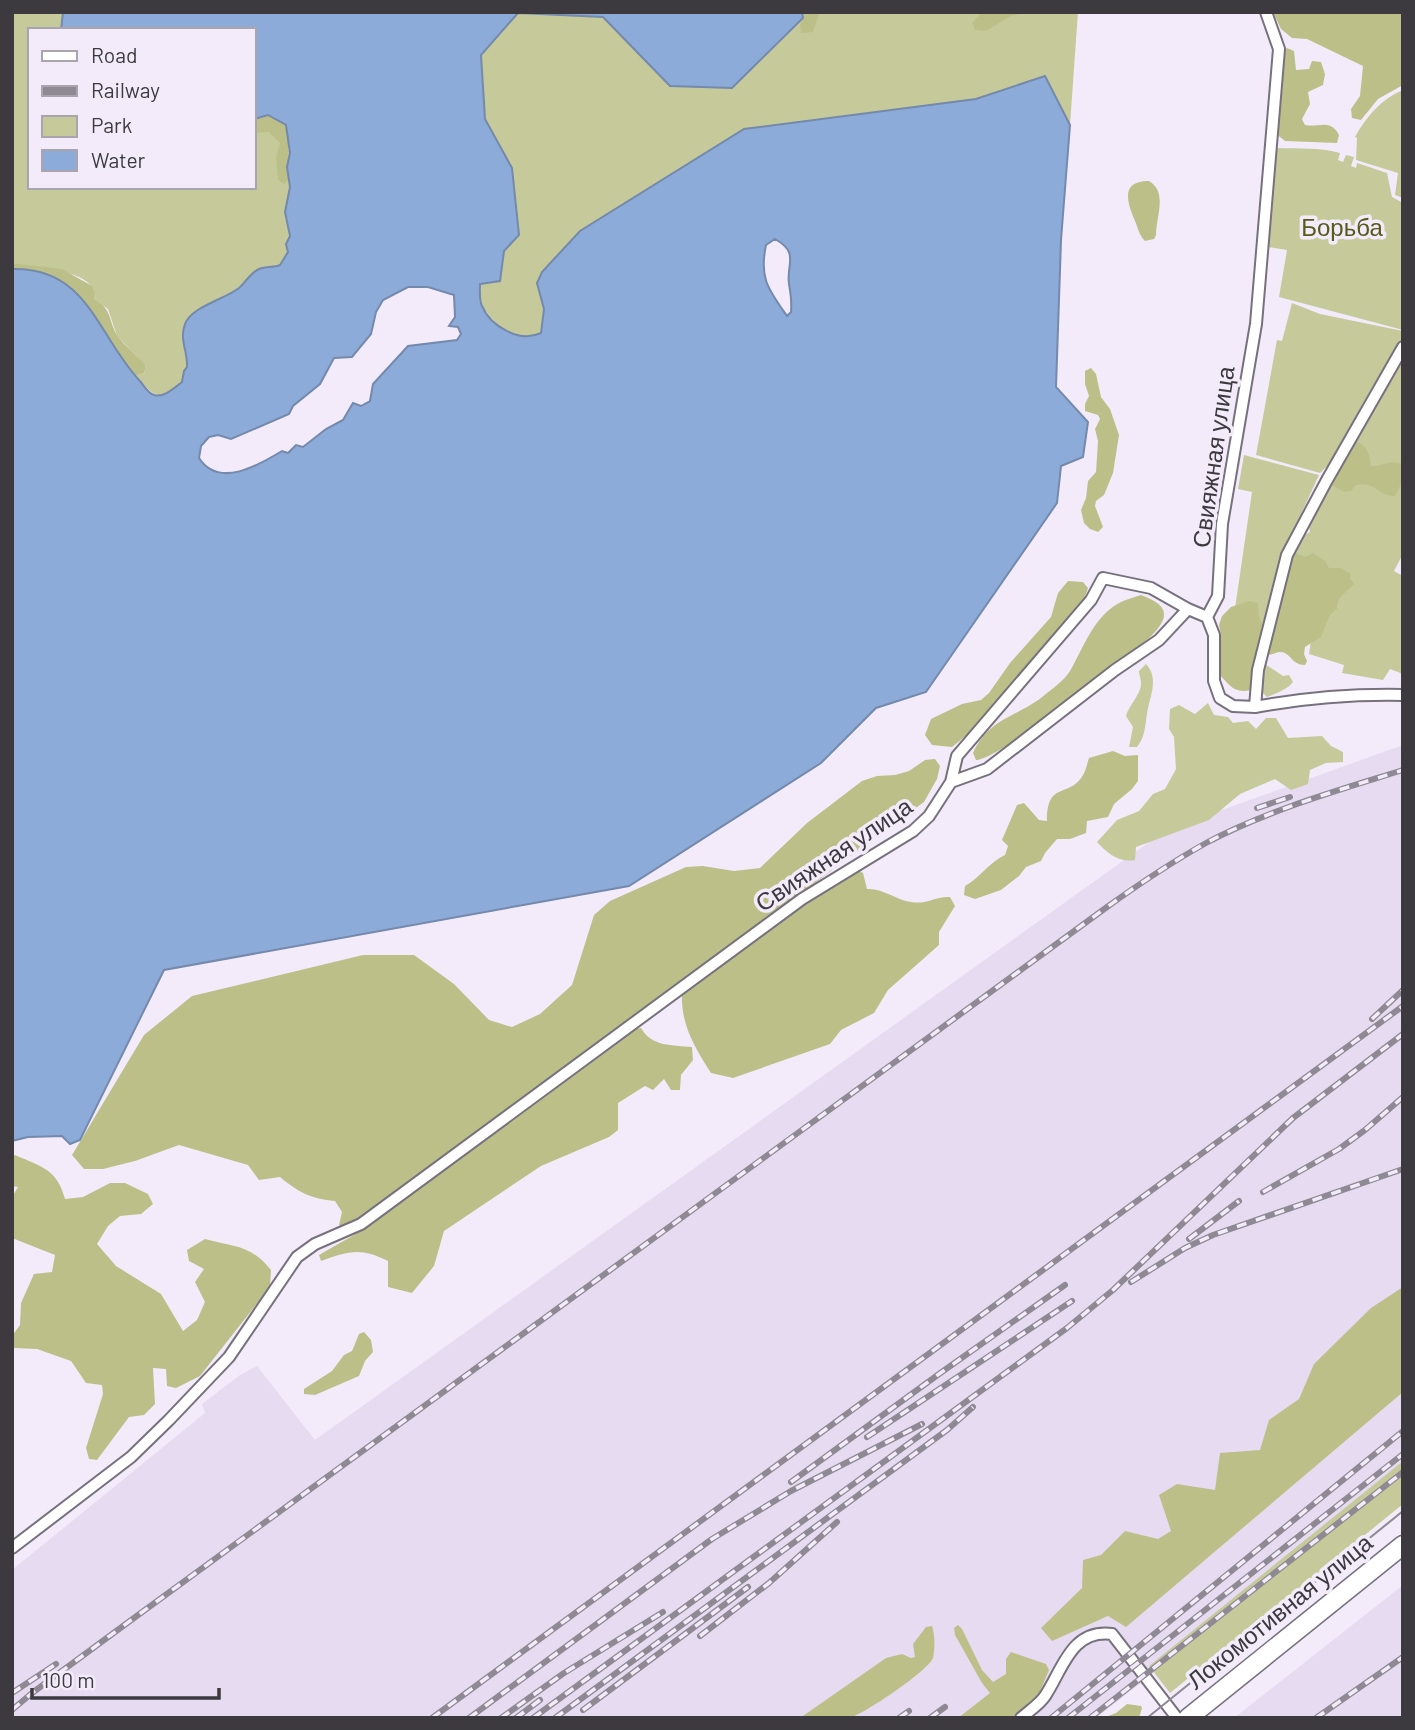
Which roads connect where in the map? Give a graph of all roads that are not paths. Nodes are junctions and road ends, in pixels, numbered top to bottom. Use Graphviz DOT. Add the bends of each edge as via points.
graph roads {
  1 [pos="1266,12"];
  2 [pos="1403,347"];
  3 [pos="1188,609"];
  4 [pos="1207,617"];
  5 [pos="1403,695"];
  6 [pos="1255,707"];
  7 [pos="951,782"];
  8 [pos="1403,1545"];
  9 [pos="12,1548"];
  10 [pos="1021,1718"];
  11 [pos="1177,1718"];
  12 [pos="1188,1718"];
  1 -- 4 [label="street, Свияжная улица" via="1279,49 1256,324 1222,524 1218,596"];
  2 -- 6 [label="street" via="1287,555 1261,659"];
  3 -- 4 [label="street, Свияжная улица"];
  3 -- 7 [label="street" via="1159,640 987,769"];
  3 -- 7 [label="street, Свияжная улица" via="1151,588 1102,578 1091,600 957,756"];
  4 -- 6 [label="street" via="1214,635 1214,681 1220,698 1233,706"];
  5 -- 6 [label="street"];
  7 -- 9 [label="street, Свияжная улица" via="913,831 802,899 361,1224 297,1257 229,1357 169,1420 131,1457"];
  8 -- 12 [label="main road, Локомотивная улица"];
  10 -- 11 [label="street" via="1044,1698 1065,1657 1088,1635 1101,1633 1112,1634"];
}
